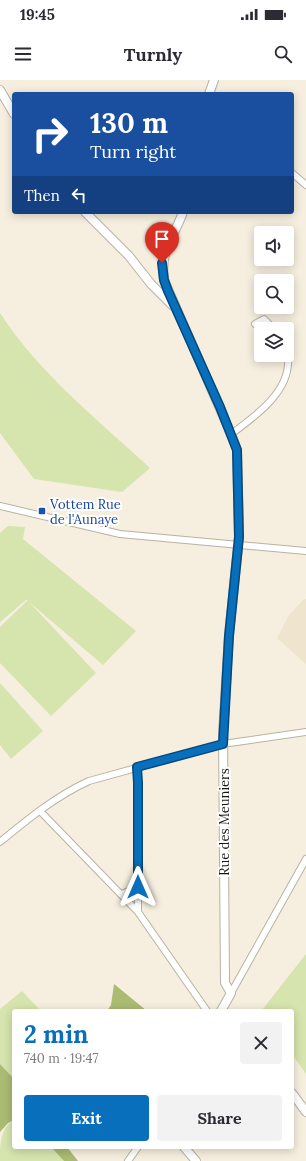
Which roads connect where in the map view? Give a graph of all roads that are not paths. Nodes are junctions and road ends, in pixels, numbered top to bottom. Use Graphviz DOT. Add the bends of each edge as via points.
graph roads {
  1 [pos="214,80"];
  2 [pos="0,90"];
  3 [pos="210,92"];
  4 [pos="12,111"];
  5 [pos="294,175"];
  6 [pos="306,185"];
  7 [pos="87,214"];
  8 [pos="182,214"];
  9 [pos="164,280"];
  10 [pos="152,284"];
  11 [pos="176,309"];
  12 [pos="268,314"];
  13 [pos="264,319"];
  14 [pos="259,322"];
  15 [pos="267,322"];
  16 [pos="289,362"];
  17 [pos="231,434"];
  18 [pos="0,506"];
  19 [pos="238,544"];
  20 [pos="306,550"];
  21 [pos="306,732"];
  22 [pos="223,744"];
  23 [pos="137,767"];
  24 [pos="40,810"];
  25 [pos="0,842"];
  26 [pos="306,859"];
  27 [pos="138,887"];
  28 [pos="122,894"];
  29 [pos="138,912"];
  30 [pos="231,993"];
  31 [pos="206,1009"];
  32 [pos="221,1009"];
  33 [pos="294,1096"];
  34 [pos="306,1112"];
  35 [pos="137,1149"];
  36 [pos="186,1149"];
  37 [pos="128,1161"];
  38 [pos="196,1161"];
  1 -- 3 [label="street"];
  2 -- 4 [label="street"];
  5 -- 6 [label="street"];
  7 -- 10 [label="street" via="129,256"];
  8 -- 9 [label="street" via="164,254"];
  9 -- 10 [label="street" via="161,284"];
  9 -- 11 [label="street, Rue des Meuniers"];
  10 -- 11 [label="street"];
  11 -- 17 [label="street, Rue des Meuniers"];
  12 -- 13 [label="street"];
  13 -- 14 [label="street"];
  13 -- 15 [label="street"];
  16 -- 17 [label="street" via="286,376 278,392 257,414"];
  17 -- 19 [label="street, Rue des Meuniers" via="237,450"];
  18 -- 19 [label="street" via="120,534"];
  19 -- 20 [label="street"];
  19 -- 22 [label="street, Rue des Meuniers" via="229,636"];
  21 -- 22 [label="street"];
  22 -- 23 [label="street"];
  22 -- 30 [label="street, Rue des Meuniers" via="225,983"];
  23 -- 24 [label="street" via="89,781 68,791"];
  23 -- 27 [label="street"];
  24 -- 25 [label="street"];
  24 -- 28 [label="street"];
  26 -- 30 [label="street"];
  27 -- 28 [label="street"];
  27 -- 29 [label="street"];
  28 -- 29 [label="street"];
  29 -- 31 [label="street"];
  30 -- 32 [label="street"];
  33 -- 34 [label="street"];
  35 -- 37 [label="street"];
  36 -- 38 [label="street"];
}
